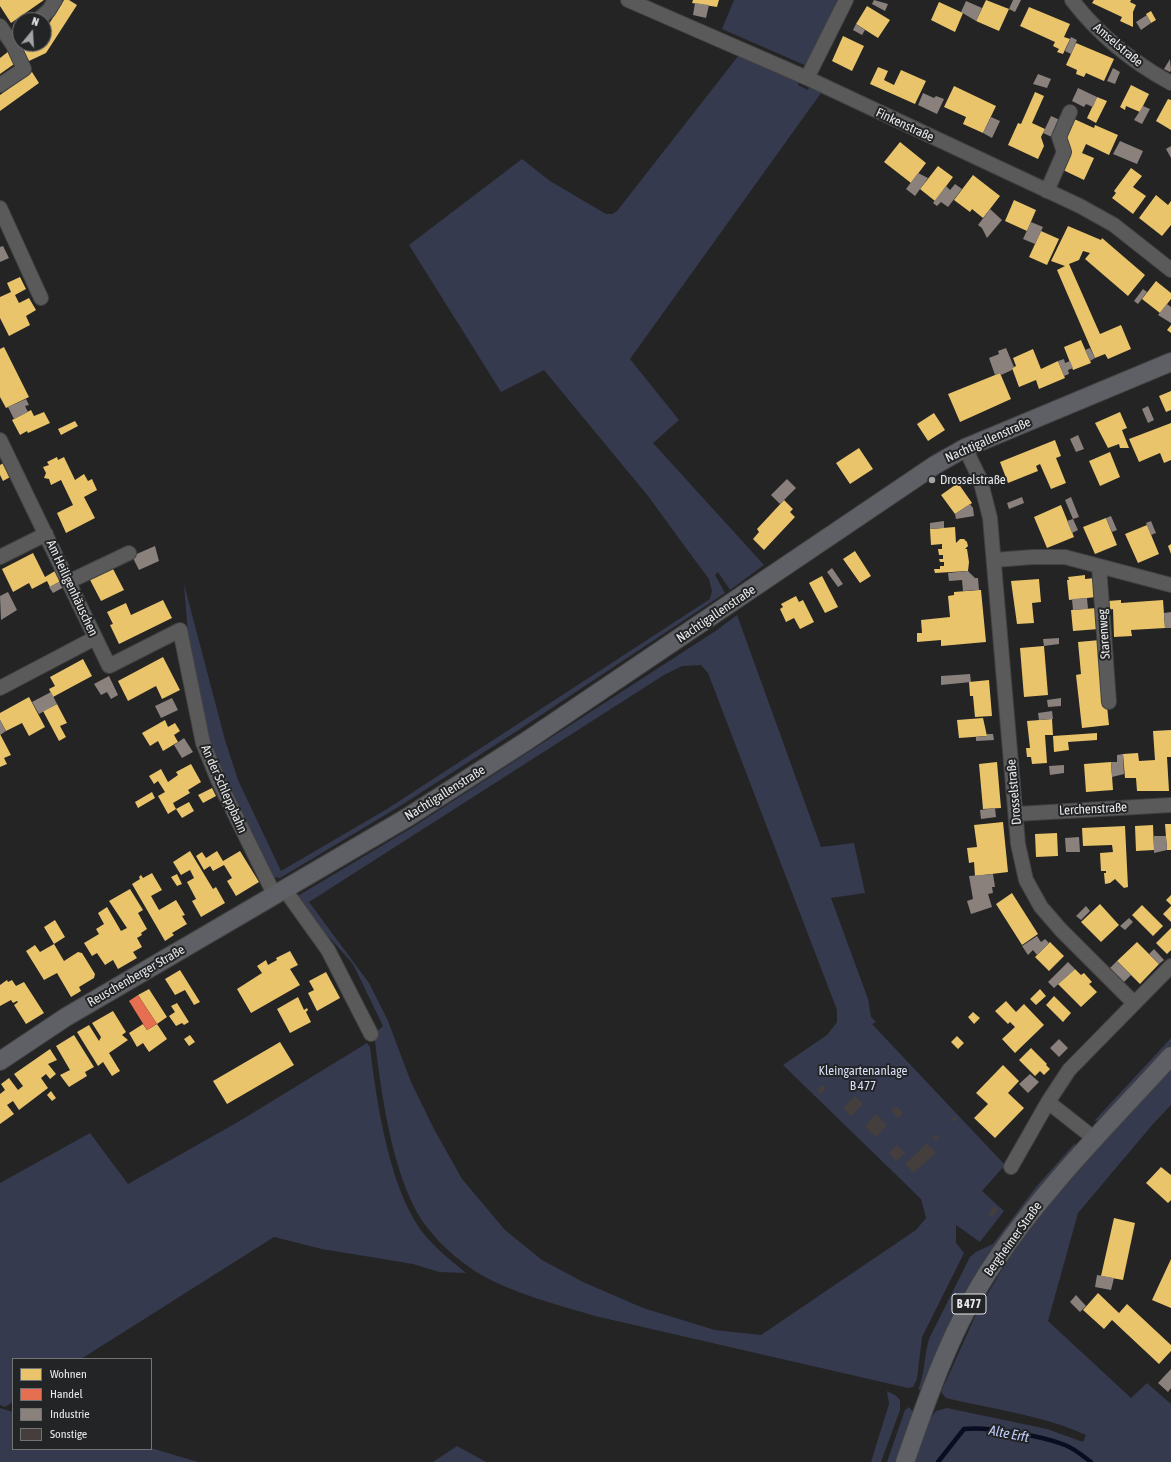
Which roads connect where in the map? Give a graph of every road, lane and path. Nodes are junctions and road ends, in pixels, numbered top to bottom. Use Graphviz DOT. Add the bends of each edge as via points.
graph roads {
  1 [pos="55,0"];
  2 [pos="628,0"];
  3 [pos="846,0"];
  4 [pos="1072,0"];
  5 [pos="47,12"];
  6 [pos="0,26"];
  7 [pos="807,78"];
  8 [pos="1171,83"];
  9 [pos="0,85"];
  10 [pos="1070,112"];
  11 [pos="1047,191"];
  12 [pos="0,208"];
  13 [pos="1171,270"];
  14 [pos="41,298"];
  15 [pos="1171,362"];
  16 [pos="0,440"];
  17 [pos="965,448"];
  18 [pos="46,534"];
  19 [pos="129,553"];
  20 [pos="0,557"];
  21 [pos="994,560"];
  22 [pos="1100,566"];
  23 [pos="68,582"];
  24 [pos="1171,585"];
  25 [pos="180,630"];
  26 [pos="95,638"];
  27 [pos="0,688"];
  28 [pos="1110,702"];
  29 [pos="1171,805"];
  30 [pos="1016,814"];
  31 [pos="280,893"];
  32 [pos="1171,966"];
  33 [pos="1134,1003"];
  34 [pos="371,1034"];
  35 [pos="1171,1056"];
  36 [pos="0,1061"];
  37 [pos="1048,1102"];
  38 [pos="1094,1139"];
  39 [pos="1011,1167"];
  40 [pos="905,1462"];
  1 -- 5 [label="street"];
  2 -- 7 [label="street, Finkenstraße"];
  3 -- 7 [label="street"];
  4 -- 8 [label="street, Amselstraße" via="1104,35 1127,55"];
  6 -- 9 [label="street" via="13,45 24,69"];
  7 -- 11 [label="street, Finkenstraße"];
  10 -- 11 [label="street" via="1059,137 1064,152"];
  11 -- 13 [label="street, Finkenstraße" via="1105,220"];
  12 -- 14 [label="street"];
  15 -- 17 [label="main road, Nachtigallenstraße"];
  16 -- 18 [label="street, Am Heiligenhäuschen"];
  17 -- 21 [label="street, Drosselstraße" via="978,474 987,505"];
  17 -- 31 [label="main road, Nachtigallenstraße" via="928,469 525,742"];
  18 -- 20 [label="street"];
  18 -- 23 [label="street, Am Heiligenhäuschen"];
  19 -- 23 [label="street"];
  21 -- 22 [label="street" via="1057,556"];
  21 -- 30 [label="street, Drosselstraße"];
  22 -- 24 [label="street"];
  22 -- 28 [label="street, Starenweg"];
  23 -- 26 [label="street, Am Heiligenhäuschen"];
  25 -- 26 [label="street, Am Heiligenhäuschen" via="109,666"];
  25 -- 31 [label="street, An der Schleppbahn" via="203,742 218,780"];
  26 -- 27 [label="street"];
  29 -- 30 [label="street, Lerchenstraße"];
  30 -- 33 [label="street, Drosselstraße" via="1021,863 1026,880 1041,907"];
  31 -- 34 [label="street, An der Schleppbahn" via="328,950"];
  31 -- 36 [label="main road, Reuschenberger Straße" via="66,1017"];
  32 -- 33 [label="street"];
  33 -- 37 [label="street" via="1069,1070"];
  35 -- 38 [label="main road, Bergheimer Straße / B 477"];
  37 -- 38 [label="street"];
  37 -- 39 [label="street"];
  38 -- 40 [label="main road, Bergheimer Straße / B 477" via="1020,1226 979,1288 954,1333"];
}
